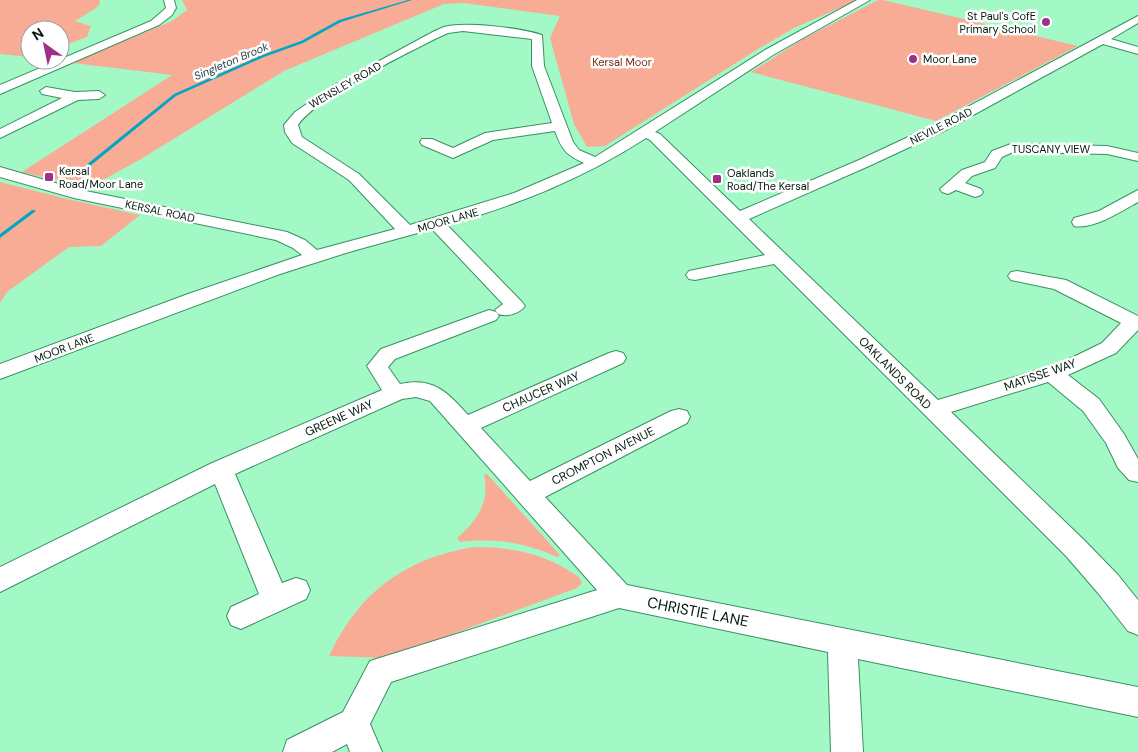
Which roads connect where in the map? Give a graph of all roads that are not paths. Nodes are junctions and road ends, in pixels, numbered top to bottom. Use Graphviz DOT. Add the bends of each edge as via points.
graph roads {
  1 [pos="169,0"];
  2 [pos="865,0"];
  3 [pos="1138,19"];
  4 [pos="1102,40"];
  5 [pos="1138,51"];
  6 [pos="0,90"];
  7 [pos="46,91"];
  8 [pos="99,95"];
  9 [pos="75,96"];
  10 [pos="560,126"];
  11 [pos="644,132"];
  12 [pos="0,134"];
  13 [pos="427,142"];
  14 [pos="1138,157"];
  15 [pos="595,162"];
  16 [pos="0,172"];
  17 [pos="976,192"];
  18 [pos="1138,195"];
  19 [pos="738,218"];
  20 [pos="1094,222"];
  21 [pos="437,224"];
  22 [pos="407,232"];
  23 [pos="314,257"];
  24 [pos="777,258"];
  25 [pos="695,275"];
  26 [pos="1017,276"];
  27 [pos="1136,322"];
  28 [pos="616,358"];
  29 [pos="0,372"];
  30 [pos="1052,373"];
  31 [pos="395,393"];
  32 [pos="932,410"];
  33 [pos="679,417"];
  34 [pos="465,426"];
  35 [pos="221,470"];
  36 [pos="1138,473"];
  37 [pos="528,494"];
  38 [pos="0,580"];
  39 [pos="619,596"];
  40 [pos="241,616"];
  41 [pos="1138,622"];
  42 [pos="842,640"];
  43 [pos="1138,702"];
  44 [pos="354,722"];
  45 [pos="299,752"];
  46 [pos="366,752"];
  47 [pos="847,752"];
  1 -- 6 [label="street" via="171,8 168,13 155,23"];
  2 -- 11 [label="street, MOOR LANE" via="789,40"];
  3 -- 4 [label="street, NEVILE ROAD"];
  4 -- 5 [label="street"];
  4 -- 19 [label="street, NEVILE ROAD" via="940,128"];
  7 -- 9 [label="street"];
  8 -- 9 [label="street"];
  9 -- 12 [label="street"];
  10 -- 13 [label="street" via="490,136 453,154"];
  10 -- 15 [label="street" via="574,153"];
  10 -- 22 [label="street, WENSLEY ROAD" via="538,66 538,37 463,28 446,30 308,106 292,124 297,140 354,177"];
  11 -- 15 [label="street, MOOR LANE"];
  11 -- 19 [label="street, OAKLANDS ROAD" via="655,137"];
  14 -- 17 [label="street, TUSCANY VIEW" via="1107,150 1018,147 1000,151 990,165 967,173 951,186"];
  15 -- 21 [label="street, MOOR LANE" via="550,185"];
  16 -- 23 [label="street, KERSAL ROAD" via="74,193 281,236 306,247"];
  18 -- 20 [label="street"];
  19 -- 24 [label="street, OAKLANDS ROAD"];
  21 -- 22 [label="street, MOOR LANE"];
  21 -- 31 [label="street" via="503,311 388,354 377,366"];
  22 -- 23 [label="street, MOOR LANE"];
  23 -- 29 [label="street, MOOR LANE" via="208,292"];
  24 -- 25 [label="street"];
  24 -- 32 [label="street, OAKLANDS ROAD"];
  26 -- 27 [label="street" via="1059,284"];
  27 -- 30 [label="street, MATISSE WAY" via="1109,348"];
  28 -- 34 [label="street, CHAUCER WAY"];
  30 -- 32 [label="street, MATISSE WAY"];
  30 -- 36 [label="street" via="1091,405 1116,440 1126,462"];
  31 -- 34 [label="street, GREENE WAY" via="412,389 431,392"];
  31 -- 35 [label="street, GREENE WAY"];
  32 -- 41 [label="street, OAKLANDS ROAD" via="1075,548"];
  33 -- 37 [label="street, CROMPTON AVENUE"];
  34 -- 37 [label="street, GREENE WAY"];
  35 -- 38 [label="street, GREENE WAY"];
  35 -- 40 [label="street" via="286,595"];
  37 -- 39 [label="street, GREENE WAY"];
  39 -- 42 [label="street, CHRISTIE LANE"];
  39 -- 44 [label="street, CHRISTIE LANE" via="381,671"];
  42 -- 43 [label="street, CHRISTIE LANE"];
  42 -- 47 [label="street"];
  44 -- 45 [label="street"];
  44 -- 46 [label="street"];
}
